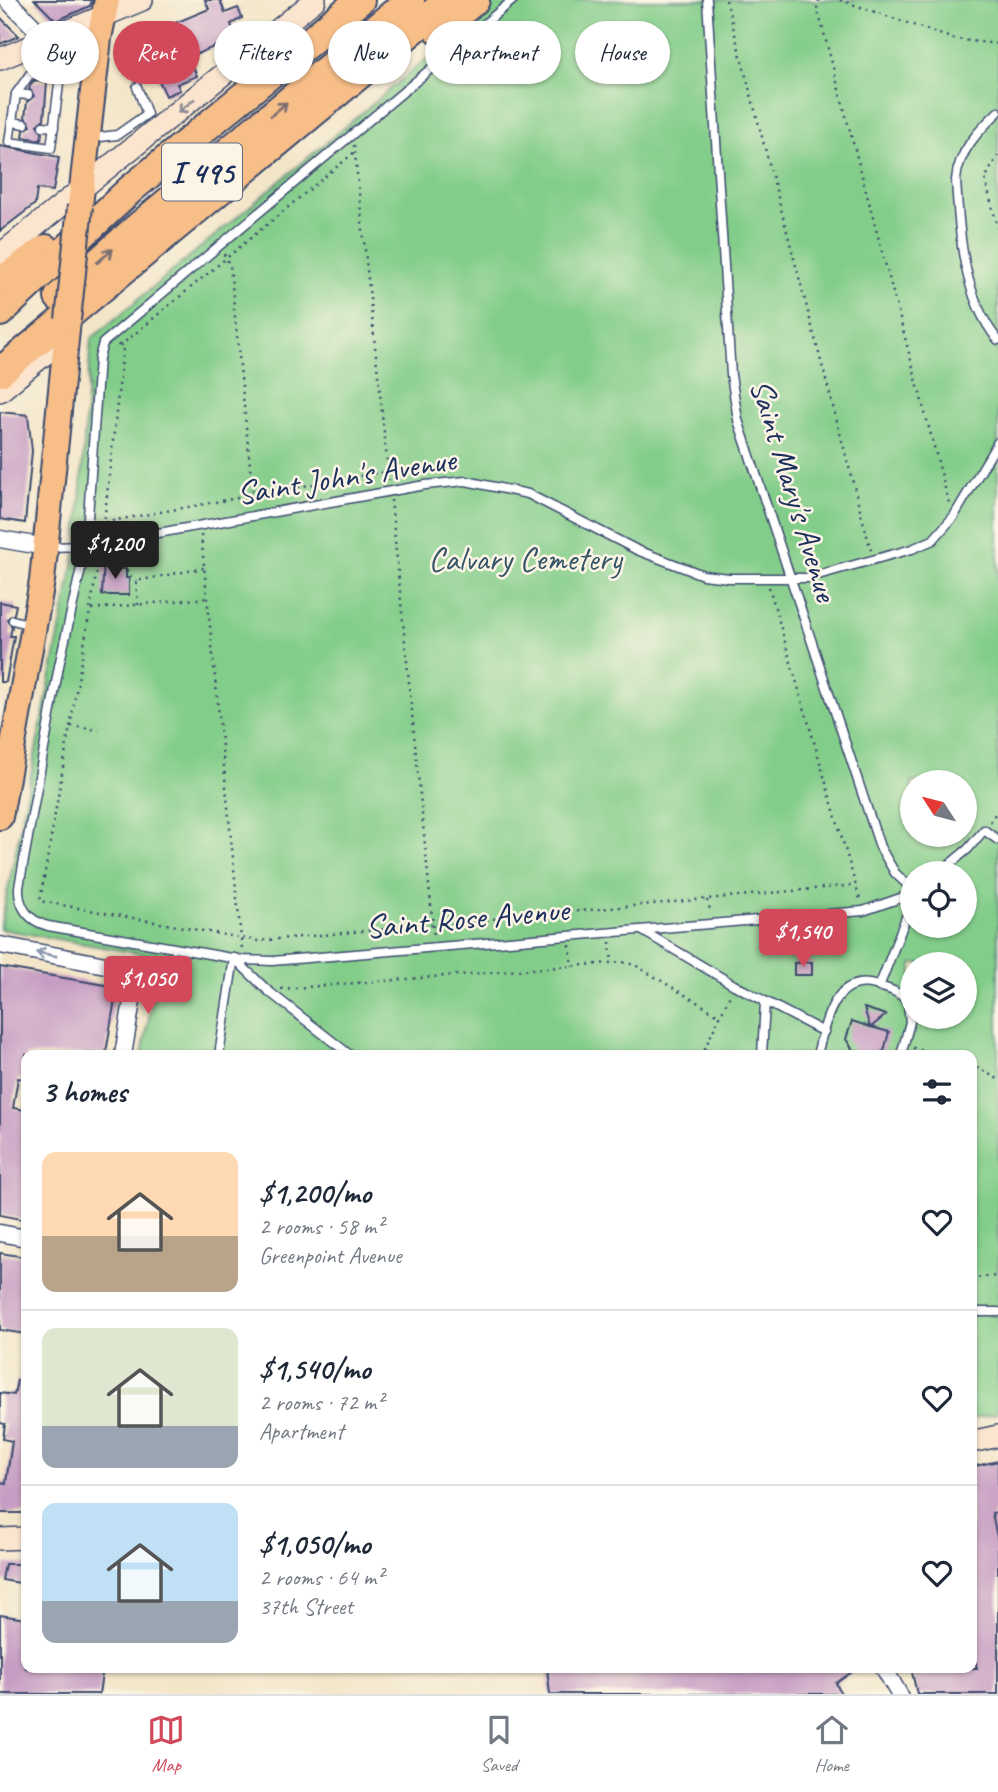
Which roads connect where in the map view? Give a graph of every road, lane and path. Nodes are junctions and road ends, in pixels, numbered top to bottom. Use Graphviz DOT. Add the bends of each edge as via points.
graph roads {
  1 [pos="7,0"];
  2 [pos="142,0"];
  3 [pos="315,0"];
  4 [pos="360,0"];
  5 [pos="410,0"];
  6 [pos="449,0"];
  7 [pos="475,0"];
  8 [pos="513,0"];
  9 [pos="707,0"];
  10 [pos="726,0"];
  11 [pos="819,0"];
  12 [pos="840,0"];
  13 [pos="105,8"];
  14 [pos="28,21"];
  15 [pos="81,21"];
  16 [pos="998,44"];
  17 [pos="21,51"];
  18 [pos="0,60"];
  19 [pos="23,84"];
  20 [pos="59,84"];
  21 [pos="137,87"];
  22 [pos="16,94"];
  23 [pos="28,95"];
  24 [pos="46,97"];
  25 [pos="57,98"];
  26 [pos="998,112"];
  27 [pos="12,122"];
  28 [pos="25,124"];
  29 [pos="43,125"];
  30 [pos="54,127"];
  31 [pos="349,136"];
  32 [pos="89,139"];
  33 [pos="356,151"];
  34 [pos="998,155"];
  35 [pos="131,189"];
  36 [pos="82,198"];
  37 [pos="998,229"];
  38 [pos="218,245"];
  39 [pos="0,255"];
  40 [pos="228,258"];
  41 [pos="0,282"];
  42 [pos="0,312"];
  43 [pos="68,328"];
  44 [pos="109,336"];
  45 [pos="998,340"];
  46 [pos="120,346"];
  47 [pos="0,351"];
  48 [pos="0,372"];
  49 [pos="0,391"];
  50 [pos="998,442"];
  51 [pos="388,471"];
  52 [pos="390,492"];
  53 [pos="253,497"];
  54 [pos="954,516"];
  55 [pos="105,522"];
  56 [pos="200,526"];
  57 [pos="0,540"];
  58 [pos="121,540"];
  59 [pos="102,543"];
  60 [pos="86,546"];
  61 [pos="46,547"];
  62 [pos="874,561"];
  63 [pos="204,568"];
  64 [pos="766,577"];
  65 [pos="792,578"];
  66 [pos="136,581"];
  67 [pos="208,598"];
  68 [pos="138,605"];
  69 [pos="92,609"];
  70 [pos="71,726"];
  71 [pos="99,730"];
  72 [pos="998,809"];
  73 [pos="0,817"];
  74 [pos="984,830"];
  75 [pos="998,840"];
  76 [pos="954,861"];
  77 [pos="900,879"];
  78 [pos="856,885"];
  79 [pos="900,897"];
  80 [pos="707,900"];
  81 [pos="863,911"];
  82 [pos="713,924"];
  83 [pos="433,926"];
  84 [pos="642,930"];
  85 [pos="609,933"];
  86 [pos="900,933"];
  87 [pos="569,936"];
  88 [pos="241,939"];
  89 [pos="0,946"];
  90 [pos="239,959"];
  91 [pos="612,963"];
  92 [pos="572,967"];
  93 [pos="734,985"];
  94 [pos="879,986"];
  95 [pos="267,990"];
  96 [pos="765,1002"];
  97 [pos="720,1016"];
  98 [pos="824,1032"];
  99 [pos="904,1045"];
  100 [pos="123,1050"];
  101 [pos="220,1050"];
  102 [pos="344,1050"];
  103 [pos="705,1050"];
  104 [pos="762,1050"];
  105 [pos="819,1050"];
  106 [pos="902,1050"];
  107 [pos="920,1050"];
  108 [pos="977,1067"];
  109 [pos="998,1079"];
  110 [pos="0,1233"];
  111 [pos="21,1237"];
  112 [pos="998,1276"];
  113 [pos="977,1278"];
  114 [pos="977,1312"];
  115 [pos="998,1312"];
  116 [pos="998,1436"];
  117 [pos="977,1440"];
  118 [pos="21,1538"];
  119 [pos="0,1539"];
  120 [pos="887,1673"];
  121 [pos="899,1694"];
  1 -- 14 [label="street"];
  2 -- 13 [label="main road"];
  3 -- 36 [label="main road, one-way"];
  4 -- 35 [label="highway, I 495"];
  47 -- 5 [label="highway, I 495, one-way" via="138,227"];
  6 -- 48 [label="highway"];
  7 -- 43 [label="highway"];
  8 -- 31 [label="lane"];
  9 -- 65 [label="lane, Saint Mary's Avenue" via="735,405"];
  10 -- 62 [label="path"];
  11 -- 54 [label="path" via="817,7"];
  12 -- 16 [label="path" via="954,39"];
  13 -- 15 [label="main road"];
  13 -- 32 [label="main road"];
  17 -- 18 [label="main road"];
  19 -- 22 [label="lane"];
  20 -- 25 [label="lane"];
  21 -- 32 [label="lane" via="147,114 117,135"];
  22 -- 23 [label="lane"];
  22 -- 27 [label="lane"];
  24 -- 25 [label="lane"];
  25 -- 30 [label="lane"];
  26 -- 45 [label="lane" via="969,145 956,180 971,286"];
  27 -- 28 [label="lane"];
  27 -- 30 [label="lane" via="9,142 51,148"];
  29 -- 30 [label="lane"];
  31 -- 33 [label="path"];
  31 -- 38 [label="lane"];
  32 -- 36 [label="main road"];
  33 -- 40 [label="path"];
  33 -- 51 [label="path"];
  34 -- 37 [label="path" via="985,179"];
  35 -- 41 [label="highway"];
  35 -- 42 [label="highway, I 495"];
  36 -- 39 [label="main road"];
  36 -- 43 [label="main road, bridge"];
  38 -- 40 [label="path"];
  38 -- 44 [label="lane"];
  40 -- 46 [label="path"];
  40 -- 53 [label="path"];
  43 -- 49 [label="main road"];
  43 -- 61 [label="main road"];
  44 -- 46 [label="path"];
  44 -- 60 [label="lane" via="99,358"];
  46 -- 55 [label="path"];
  50 -- 54 [label="lane, Saint John's Avenue"];
  51 -- 52 [label="path"];
  51 -- 53 [label="path"];
  52 -- 56 [label="lane, Saint John's Avenue"];
  52 -- 64 [label="lane, Saint John's Avenue" via="451,482 504,487 560,508 637,550 690,571 729,579"];
  52 -- 83 [label="path"];
  53 -- 55 [label="path"];
  54 -- 62 [label="lane, Saint John's Avenue" via="933,540"];
  55 -- 59 [label="path"];
  56 -- 58 [label="lane, Saint John's Avenue"];
  56 -- 63 [label="path"];
  57 -- 61 [label="street"];
  58 -- 59 [label="lane, Saint John's Avenue"];
  58 -- 66 [label="path" via="128,575"];
  59 -- 60 [label="lane, Saint John's Avenue"];
  59 -- 69 [label="path"];
  60 -- 61 [label="lane, Saint John's Avenue"];
  60 -- 90 [label="lane, Saint Rose Avenue" via="19,887 21,902 29,915 48,926"];
  61 -- 73 [label="main road" via="23,623"];
  62 -- 65 [label="lane, Saint John's Avenue"];
  63 -- 66 [label="path"];
  63 -- 67 [label="path"];
  64 -- 65 [label="lane, Saint John's Avenue"];
  64 -- 78 [label="path"];
  65 -- 77 [label="lane, Saint Mary's Avenue" via="880,847"];
  66 -- 68 [label="path"];
  67 -- 68 [label="path"];
  67 -- 88 [label="path"];
  68 -- 69 [label="path"];
  69 -- 70 [label="path"];
  70 -- 71 [label="path"];
  70 -- 88 [label="path" via="40,901"];
  72 -- 74 [label="path"];
  74 -- 75 [label="lane"];
  74 -- 76 [label="lane"];
  78 -- 80 [label="path"];
  78 -- 81 [label="path"];
  79 -- 81 [label="lane, Saint Rose Avenue"];
  80 -- 82 [label="path"];
  80 -- 83 [label="path"];
  81 -- 82 [label="lane, Saint Rose Avenue"];
  82 -- 84 [label="lane, Saint Rose Avenue"];
  83 -- 88 [label="path"];
  84 -- 85 [label="lane, Saint Rose Avenue"];
  84 -- 93 [label="lane"];
  85 -- 87 [label="lane, Saint Rose Avenue"];
  85 -- 91 [label="path"];
  86 -- 94 [label="lane"];
  87 -- 90 [label="lane, Saint Rose Avenue" via="272,961"];
  87 -- 92 [label="path"];
  88 -- 90 [label="path"];
  100 -- 89 [label="street, one-way" via="137,971"];
  90 -- 95 [label="lane"];
  90 -- 101 [label="lane"];
  91 -- 92 [label="path"];
  91 -- 97 [label="path" via="635,965"];
  92 -- 95 [label="path"];
  93 -- 96 [label="lane"];
  93 -- 97 [label="path"];
  94 -- 98 [label="lane" via="859,982 848,986 838,996"];
  94 -- 99 [label="lane" via="908,1003 911,1015"];
  95 -- 102 [label="lane"];
  96 -- 98 [label="lane"];
  96 -- 104 [label="lane"];
  97 -- 103 [label="path"];
  98 -- 105 [label="lane"];
  99 -- 106 [label="lane"];
  99 -- 107 [label="path"];
  108 -- 109 [label="path"];
  110 -- 111 [label="street"];
  112 -- 113 [label="path"];
  114 -- 115 [label="lane"];
  116 -- 117 [label="main road"];
  118 -- 119 [label="main road"];
  120 -- 121 [label="street"];
}
